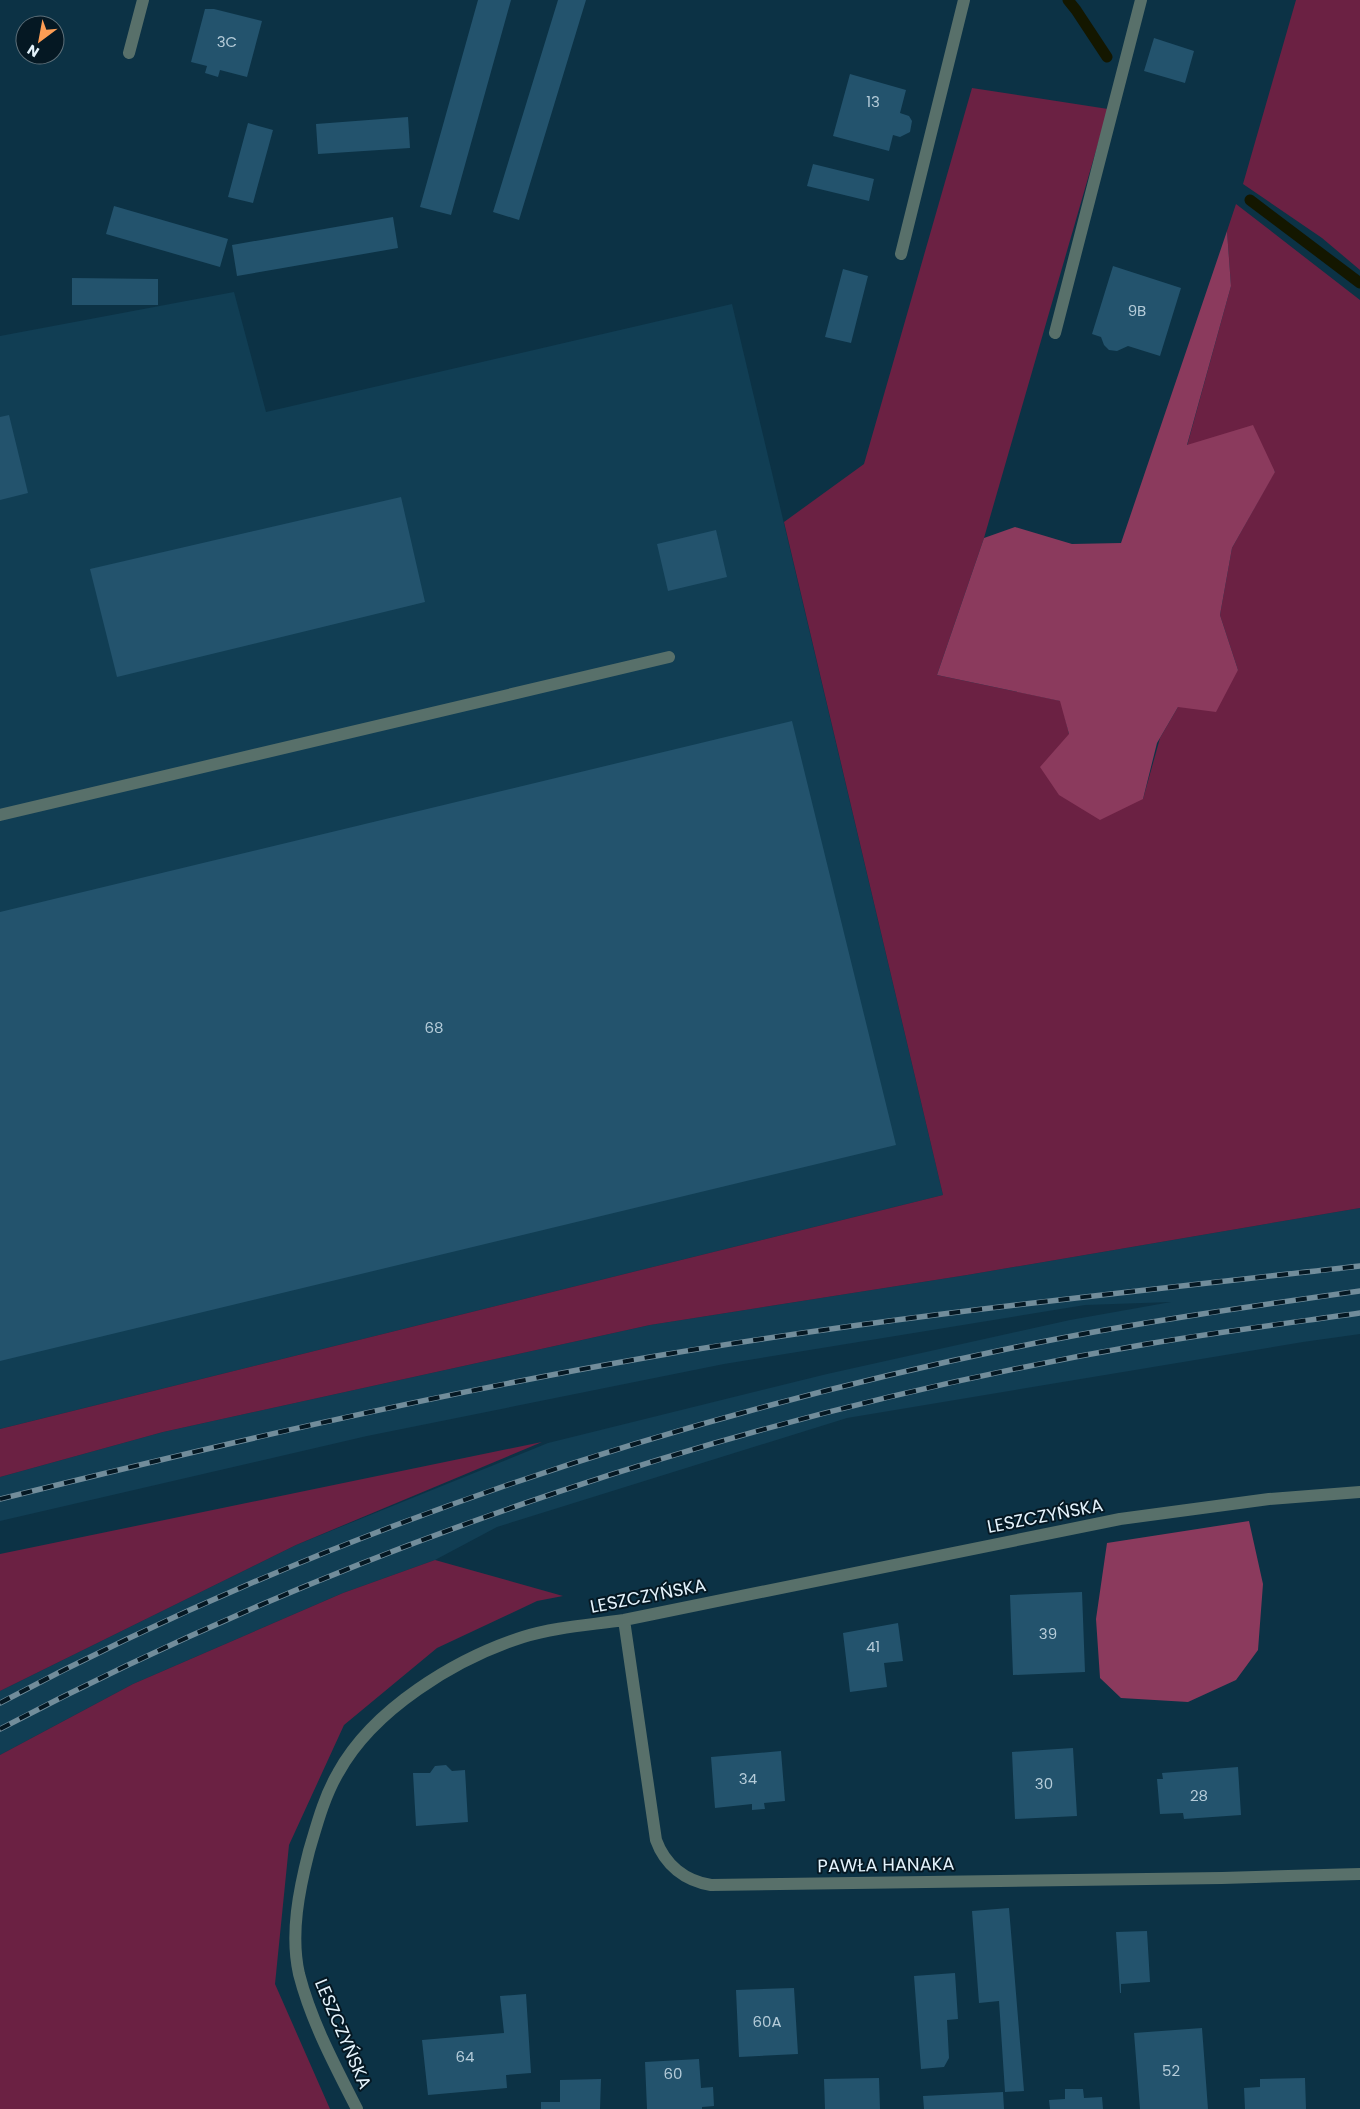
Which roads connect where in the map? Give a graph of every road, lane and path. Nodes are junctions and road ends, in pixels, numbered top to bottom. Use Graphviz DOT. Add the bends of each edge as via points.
graph roads {
  1 [pos="143,0"];
  2 [pos="964,0"];
  3 [pos="1141,0"];
  4 [pos="129,52"];
  5 [pos="902,254"];
  6 [pos="1055,333"];
  7 [pos="669,657"];
  8 [pos="0,815"];
  9 [pos="1360,1492"];
  10 [pos="624,1620"];
  11 [pos="1360,1874"];
  12 [pos="357,2109"];
  1 -- 4 [label="street"];
  2 -- 5 [label="street"];
  3 -- 6 [label="street"];
  7 -- 8 [label="street"];
  9 -- 10 [label="street, LESZCZYŃSKA" via="1269,1499 1120,1519"];
  10 -- 11 [label="street, PAWŁA HANAKA" via="656,1840 676,1870 700,1883 750,1885"];
  10 -- 12 [label="street, LESZCZYŃSKA" via="524,1637 454,1668 411,1695 375,1725 338,1773 321,1810 303,1874 296,1949 299,1973 318,2028"];
}
